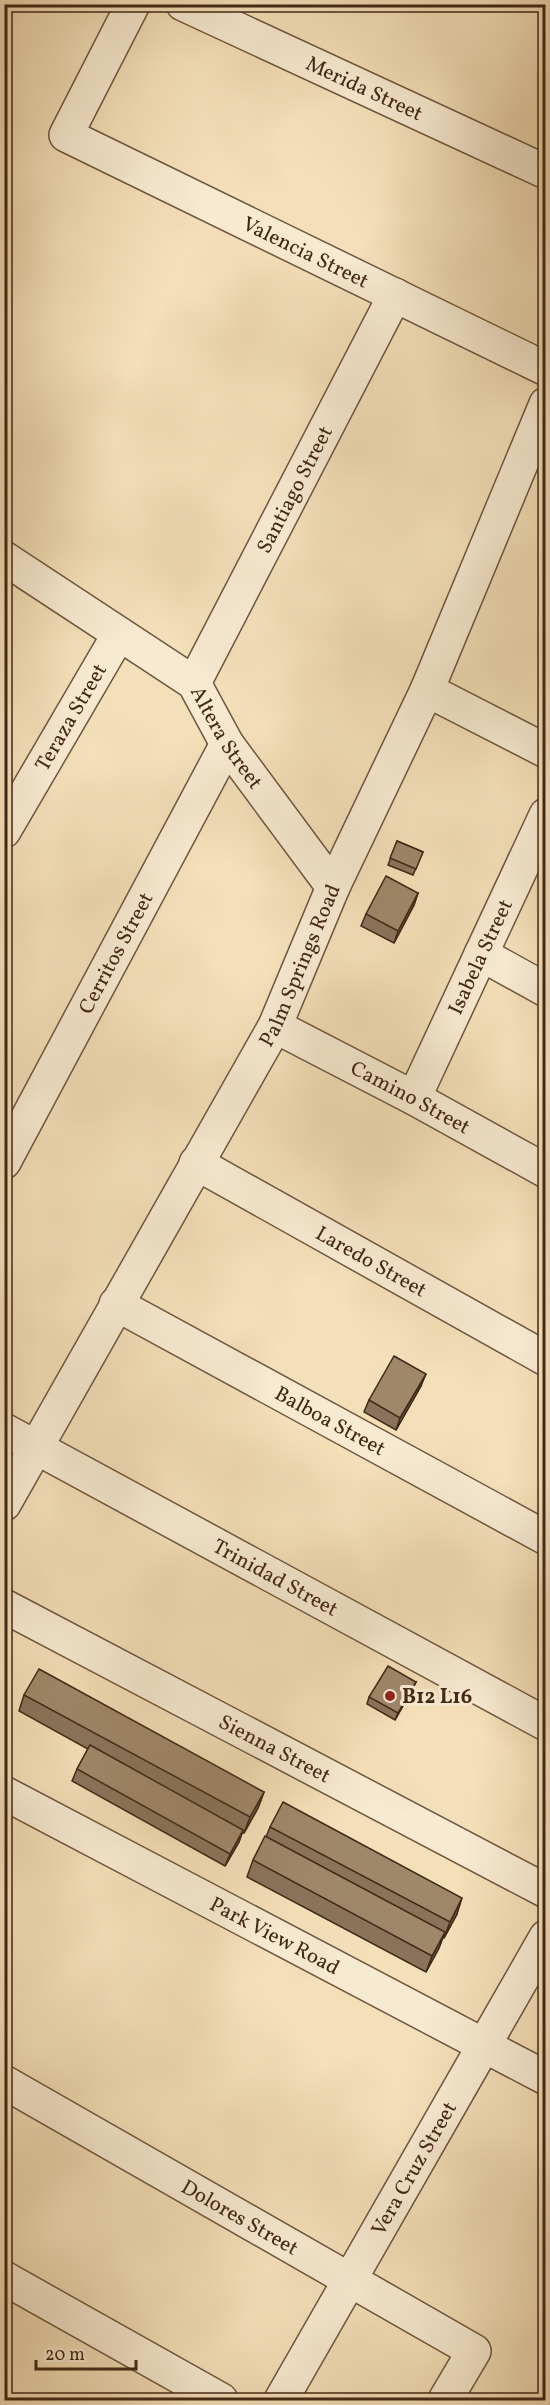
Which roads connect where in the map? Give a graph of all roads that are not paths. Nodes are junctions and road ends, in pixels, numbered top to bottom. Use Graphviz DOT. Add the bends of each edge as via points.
graph roads {
  1 [pos="133,4"];
  2 [pos="183,4"];
  3 [pos="546,172"];
  4 [pos="395,295"];
  5 [pos="546,369"];
  6 [pos="546,404"];
  7 [pos="4,558"];
  8 [pos="119,634"];
  9 [pos="194,683"];
  10 [pos="427,690"];
  11 [pos="227,744"];
  12 [pos="546,751"];
  13 [pos="546,815"];
  14 [pos="4,831"];
  15 [pos="333,887"];
  16 [pos="481,954"];
  17 [pos="546,990"];
  18 [pos="275,1026"];
  19 [pos="414,1098"];
  20 [pos="4,1162"];
  21 [pos="196,1163"];
  22 [pos="546,1171"];
  23 [pos="116,1304"];
  24 [pos="546,1359"];
  25 [pos="4,1430"];
  26 [pos="36,1447"];
  27 [pos="4,1504"];
  28 [pos="546,1538"];
  29 [pos="4,1606"];
  30 [pos="546,1724"];
  31 [pos="4,1793"];
  32 [pos="546,1891"];
  33 [pos="546,1937"];
  34 [pos="484,2045"];
  35 [pos="546,2078"];
  36 [pos="4,2082"];
  37 [pos="4,2278"];
  38 [pos="349,2280"];
  39 [pos="221,2400"];
  40 [pos="280,2400"];
  41 [pos="445,2400"];
  1 -- 4 [label="street, Valencia Street" via="66,135"];
  2 -- 3 [label="street, Merida Street"];
  4 -- 5 [label="street, Valencia Street"];
  4 -- 9 [label="street, Santiago Street"];
  6 -- 10 [label="street, Palm Springs Road"];
  7 -- 8 [label="street, Altera Street"];
  8 -- 9 [label="street, Altera Street"];
  8 -- 14 [label="street, Teraza Street"];
  9 -- 11 [label="street, Altera Street"];
  10 -- 12 [label="street"];
  10 -- 15 [label="street, Palm Springs Road"];
  11 -- 15 [label="street, Altera Street"];
  11 -- 20 [label="street, Cerritos Street"];
  13 -- 16 [label="street, Isabela Street"];
  15 -- 18 [label="street, Palm Springs Road"];
  16 -- 17 [label="street"];
  16 -- 19 [label="street, Isabela Street"];
  18 -- 19 [label="street, Camino Street"];
  18 -- 21 [label="street, Palm Springs Road"];
  19 -- 22 [label="street, Camino Street"];
  21 -- 23 [label="street, Palm Springs Road"];
  21 -- 24 [label="street, Laredo Street"];
  23 -- 26 [label="street, Palm Springs Road"];
  23 -- 28 [label="street, Balboa Street"];
  25 -- 26 [label="street, Trinidad Street"];
  26 -- 27 [label="street, Palm Springs Road"];
  26 -- 30 [label="street, Trinidad Street"];
  29 -- 32 [label="street, Sienna Street"];
  31 -- 34 [label="street, Park View Road"];
  33 -- 34 [label="street, Vera Cruz Street"];
  34 -- 35 [label="street, Park View Road"];
  34 -- 38 [label="street, Vera Cruz Street"];
  36 -- 38 [label="street, Dolores Street"];
  37 -- 39 [label="street"];
  38 -- 40 [label="street, Vera Cruz Street"];
  38 -- 41 [label="street, Dolores Street" via="474,2351"];
}
